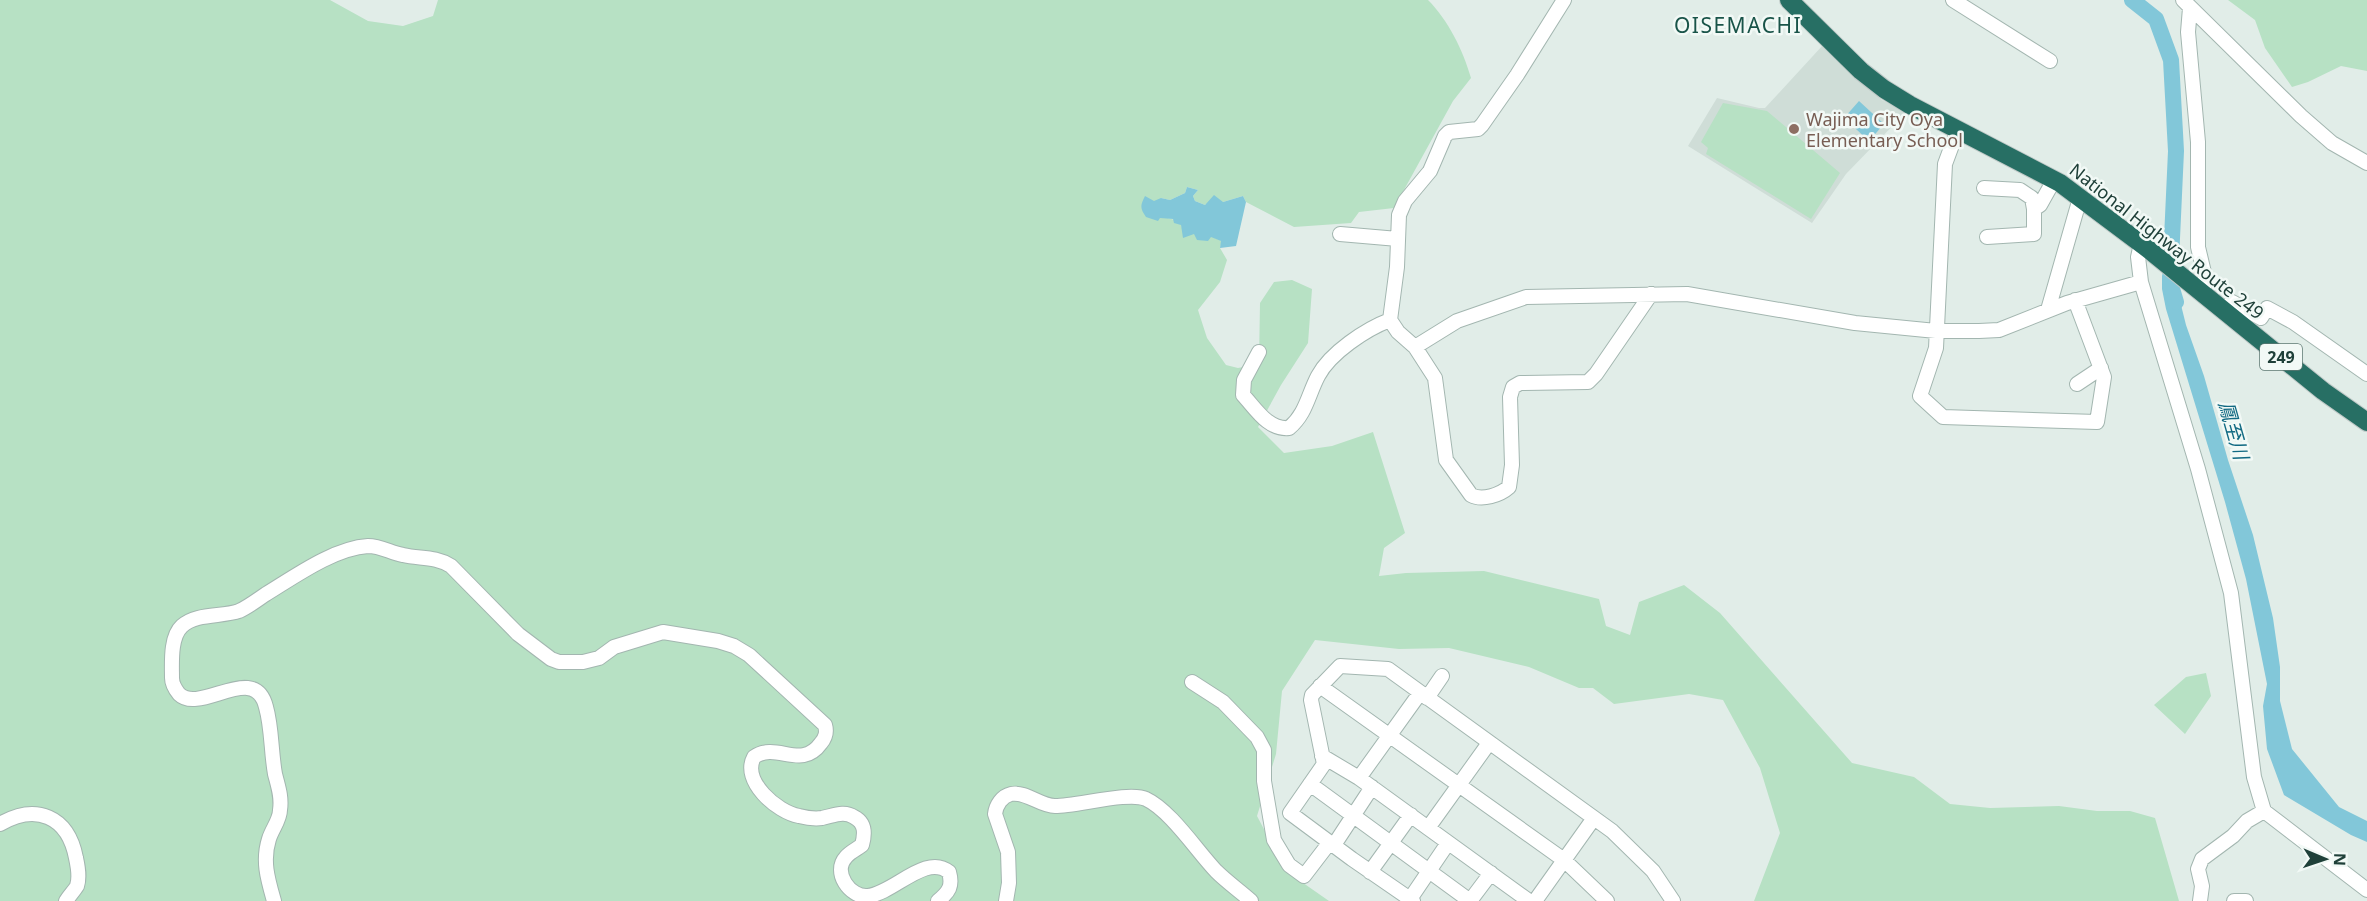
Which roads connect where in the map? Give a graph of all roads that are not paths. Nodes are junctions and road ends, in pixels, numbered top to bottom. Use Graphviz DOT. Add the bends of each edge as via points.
graph roads {
  1 [pos="1564,0"];
  2 [pos="1790,0"];
  3 [pos="1953,0"];
  4 [pos="2186,4"];
  5 [pos="2050,61"];
  6 [pos="1958,129"];
  7 [pos="2367,163"];
  8 [pos="2054,180"];
  9 [pos="1984,188"];
  10 [pos="2079,198"];
  11 [pos="2034,209"];
  12 [pos="1340,234"];
  13 [pos="1986,237"];
  14 [pos="1398,239"];
  15 [pos="2145,246"];
  16 [pos="2141,282"];
  17 [pos="2199,291"];
  18 [pos="1651,294"];
  19 [pos="2075,300"];
  20 [pos="2048,310"];
  21 [pos="2223,310"];
  22 [pos="1390,320"];
  23 [pos="1936,331"];
  24 [pos="1415,347"];
  25 [pos="1258,352"];
  26 [pos="2101,368"];
  27 [pos="2367,374"];
  28 [pos="2077,384"];
  29 [pos="2367,422"];
  30 [pos="1443,676"];
  31 [pos="1192,682"];
  32 [pos="1320,686"];
  33 [pos="1423,695"];
  34 [pos="1391,735"];
  35 [pos="1489,743"];
  36 [pos="1322,756"];
  37 [pos="1359,778"];
  38 [pos="1310,784"];
  39 [pos="1459,786"];
  40 [pos="1372,787"];
  41 [pos="1599,804"];
  42 [pos="2264,811"];
  43 [pos="1411,815"];
  44 [pos="1352,816"];
  45 [pos="1592,816"];
  46 [pos="0,824"];
  47 [pos="1428,828"];
  48 [pos="1332,843"];
  49 [pos="1391,843"];
  50 [pos="1448,843"];
  51 [pos="1564,860"];
  52 [pos="1429,871"];
  53 [pos="1370,872"];
  54 [pos="1491,873"];
  55 [pos="2367,890"];
  56 [pos="1411,900"];
  57 [pos="66,901"];
  58 [pos="274,901"];
  59 [pos="939,901"];
  60 [pos="1006,901"];
  61 [pos="1251,901"];
  62 [pos="1470,901"];
  63 [pos="1529,901"];
  64 [pos="1535,901"];
  65 [pos="1608,901"];
  66 [pos="1673,901"];
  67 [pos="2200,901"];
  68 [pos="2234,901"];
  69 [pos="2246,901"];
  1 -- 14 [label="street" via="1482,126 1445,136 1430,171 1405,201 1399,215"];
  2 -- 6 [label="highway, National Highway Route 249 / 249" via="1865,75 1910,105"];
  3 -- 5 [label="street"];
  4 -- 7 [label="street" via="2301,116 2332,143"];
  4 -- 17 [label="street" via="2198,142 2198,247 2206,281"];
  6 -- 8 [label="highway, National Highway Route 249 / 249"];
  6 -- 23 [label="street" via="1946,164"];
  8 -- 10 [label="highway, National Highway Route 249 / 249"];
  8 -- 11 [label="street"];
  9 -- 11 [label="street" via="2020,190 2032,198"];
  10 -- 15 [label="highway, National Highway Route 249 / 249"];
  10 -- 20 [label="street"];
  11 -- 13 [label="street" via="2034,234"];
  12 -- 14 [label="street"];
  14 -- 22 [label="street"];
  15 -- 16 [label="street" via="2138,257"];
  15 -- 17 [label="highway, National Highway Route 249 / 249"];
  16 -- 19 [label="street"];
  16 -- 42 [label="street" via="2231,593 2254,777"];
  17 -- 21 [label="highway, National Highway Route 249 / 249"];
  18 -- 23 [label="street" via="1687,294 1819,318"];
  18 -- 24 [label="street" via="1526,297 1457,321"];
  18 -- 24 [label="street" via="1588,382 1520,383 1513,387 1512,479 1505,491 1492,496 1471,495 1446,460 1435,378"];
  19 -- 20 [label="street"];
  19 -- 26 [label="street"];
  20 -- 23 [label="street" via="1999,330"];
  21 -- 27 [label="street" via="2232,302 2260,318 2267,308"];
  21 -- 29 [label="highway, National Highway Route 249 / 249"];
  22 -- 24 [label="street"];
  22 -- 25 [label="street" via="1370,327 1318,374 1303,412 1289,428 1269,423 1243,395 1244,380"];
  23 -- 26 [label="street" via="1936,348 1920,396 1943,417 2097,422 2104,377"];
  26 -- 28 [label="street"];
  30 -- 33 [label="street"];
  31 -- 48 [label="street" via="1223,702 1257,737 1264,750 1264,781 1274,840 1289,865 1304,876"];
  32 -- 33 [label="street" via="1340,666 1385,669"];
  32 -- 34 [label="street"];
  32 -- 36 [label="street" via="1311,700"];
  33 -- 34 [label="street"];
  33 -- 35 [label="street"];
  34 -- 37 [label="street"];
  34 -- 39 [label="street"];
  35 -- 39 [label="street"];
  35 -- 45 [label="street"];
  36 -- 37 [label="street"];
  36 -- 38 [label="street" via="1324,765"];
  37 -- 40 [label="street"];
  38 -- 44 [label="street"];
  38 -- 48 [label="street" via="1290,813"];
  39 -- 47 [label="street"];
  39 -- 51 [label="street"];
  40 -- 43 [label="street"];
  40 -- 44 [label="street"];
  41 -- 45 [label="street"];
  42 -- 55 [label="street"];
  42 -- 67 [label="street" via="2202,859 2198,869"];
  43 -- 47 [label="street"];
  43 -- 49 [label="street"];
  44 -- 48 [label="street"];
  44 -- 49 [label="street"];
  45 -- 51 [label="street"];
  45 -- 66 [label="street" via="1636,853"];
  46 -- 57 [label="street" via="32,814 52,818 63,826 75,851 78,869 76,886"];
  47 -- 50 [label="street"];
  48 -- 53 [label="street"];
  49 -- 52 [label="street"];
  49 -- 53 [label="street"];
  50 -- 52 [label="street"];
  50 -- 54 [label="street"];
  51 -- 64 [label="street"];
  51 -- 65 [label="street"];
  52 -- 56 [label="street"];
  52 -- 62 [label="street"];
  53 -- 56 [label="street"];
  54 -- 62 [label="street"];
  54 -- 63 [label="street"];
  58 -- 59 [label="street" via="265,853 280,813 281,799 266,706 258,693 247,689 225,690 199,700 181,696 172,681 178,631 195,619 241,610 310,568 368,546 441,560 451,566 518,634 544,656 559,662 599,658 614,647 663,632 718,641 749,655 826,730 816,751 806,756 764,752 754,757 750,770 758,789 797,816 849,814 859,821 864,830 862,845 846,856 842,869 846,886 859,896 890,889 924,867 941,867 949,872 951,884"];
  60 -- 61 [label="street" via="1008,858 995,814 1005,796 1016,794 1056,806 1119,797 1146,798 1163,811 1218,873"];
  68 -- 69 [label="street"];
}
